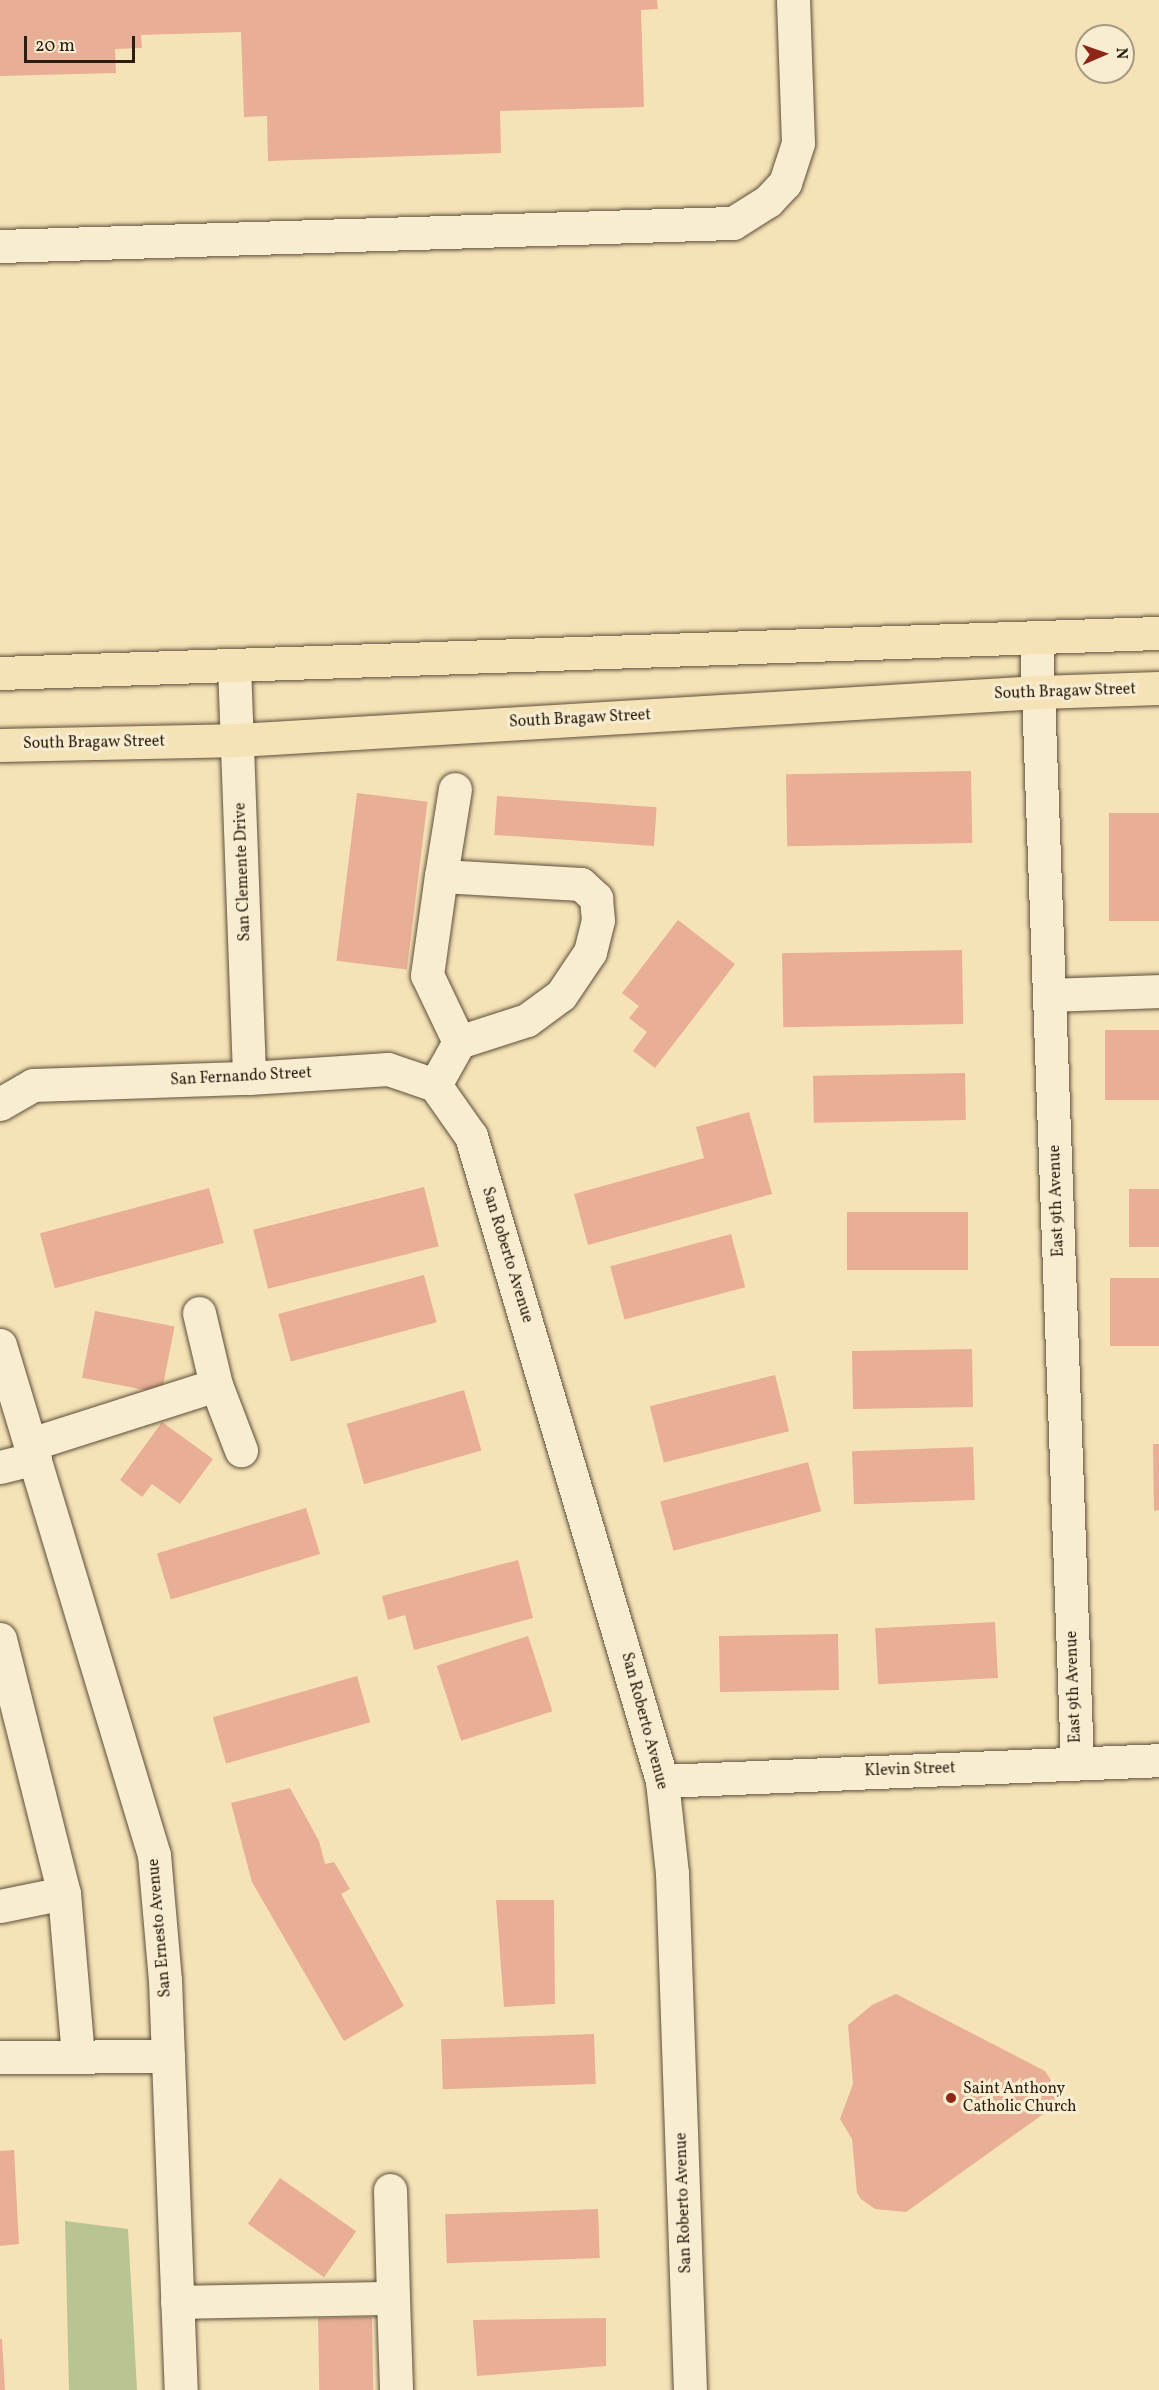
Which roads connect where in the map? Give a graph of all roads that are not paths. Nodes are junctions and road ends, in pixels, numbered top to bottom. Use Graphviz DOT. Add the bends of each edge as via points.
graph roads {
  1 [pos="793,0"];
  2 [pos="0,246"];
  3 [pos="1159,633"];
  4 [pos="1036,639"];
  5 [pos="234,665"];
  6 [pos="0,673"];
  7 [pos="1159,688"];
  8 [pos="1039,692"];
  9 [pos="238,740"];
  10 [pos="0,746"];
  11 [pos="455,789"];
  12 [pos="441,876"];
  13 [pos="1159,991"];
  14 [pos="1050,994"];
  15 [pos="459,1042"];
  16 [pos="249,1078"];
  17 [pos="435,1085"];
  18 [pos="0,1104"];
  19 [pos="199,1313"];
  20 [pos="0,1345"];
  21 [pos="216,1385"];
  22 [pos="241,1450"];
  23 [pos="33,1451"];
  24 [pos="0,1467"];
  25 [pos="0,1639"];
  26 [pos="1159,1760"];
  27 [pos="1077,1763"];
  28 [pos="662,1781"];
  29 [pos="64,1893"];
  30 [pos="0,1906"];
  31 [pos="78,2056"];
  32 [pos="168,2056"];
  33 [pos="0,2057"];
  34 [pos="390,2190"];
  35 [pos="393,2298"];
  36 [pos="177,2302"];
  37 [pos="181,2390"];
  38 [pos="396,2390"];
  39 [pos="690,2390"];
  1 -- 2 [label="street" via="798,142 785,183 768,201 733,223"];
  3 -- 4 [label="main road"];
  4 -- 5 [label="main road"];
  4 -- 8 [label="street, East 9th Avenue"];
  5 -- 6 [label="main road"];
  5 -- 9 [label="street, San Clemente Drive"];
  7 -- 8 [label="main road, South Bragaw Street"];
  8 -- 9 [label="main road, South Bragaw Street"];
  8 -- 14 [label="street, East 9th Avenue"];
  9 -- 10 [label="main road, South Bragaw Street"];
  9 -- 16 [label="street, San Clemente Drive"];
  11 -- 12 [label="street"];
  12 -- 15 [label="street" via="428,975"];
  12 -- 15 [label="street" via="581,884 596,898 598,920 590,952 561,995 527,1020"];
  13 -- 14 [label="street"];
  14 -- 27 [label="street, East 9th Avenue"];
  15 -- 17 [label="street"];
  16 -- 17 [label="street, San Fernando Street" via="387,1069"];
  16 -- 18 [label="street, San Fernando Street" via="33,1085"];
  17 -- 28 [label="street, San Roberto Avenue" via="471,1136"];
  19 -- 21 [label="street"];
  20 -- 23 [label="street, San Ernesto Avenue"];
  21 -- 22 [label="street"];
  21 -- 23 [label="street"];
  23 -- 24 [label="street"];
  23 -- 32 [label="street, San Ernesto Avenue" via="154,1855"];
  25 -- 29 [label="street"];
  26 -- 27 [label="street, Klevin Street"];
  27 -- 28 [label="street, Klevin Street"];
  28 -- 39 [label="street, San Roberto Avenue" via="672,1873"];
  29 -- 30 [label="street"];
  29 -- 31 [label="street"];
  31 -- 32 [label="street"];
  31 -- 33 [label="street"];
  32 -- 36 [label="street, San Ernesto Avenue"];
  34 -- 35 [label="street"];
  35 -- 36 [label="street"];
  35 -- 38 [label="street"];
  36 -- 37 [label="street, San Ernesto Avenue"];
}
